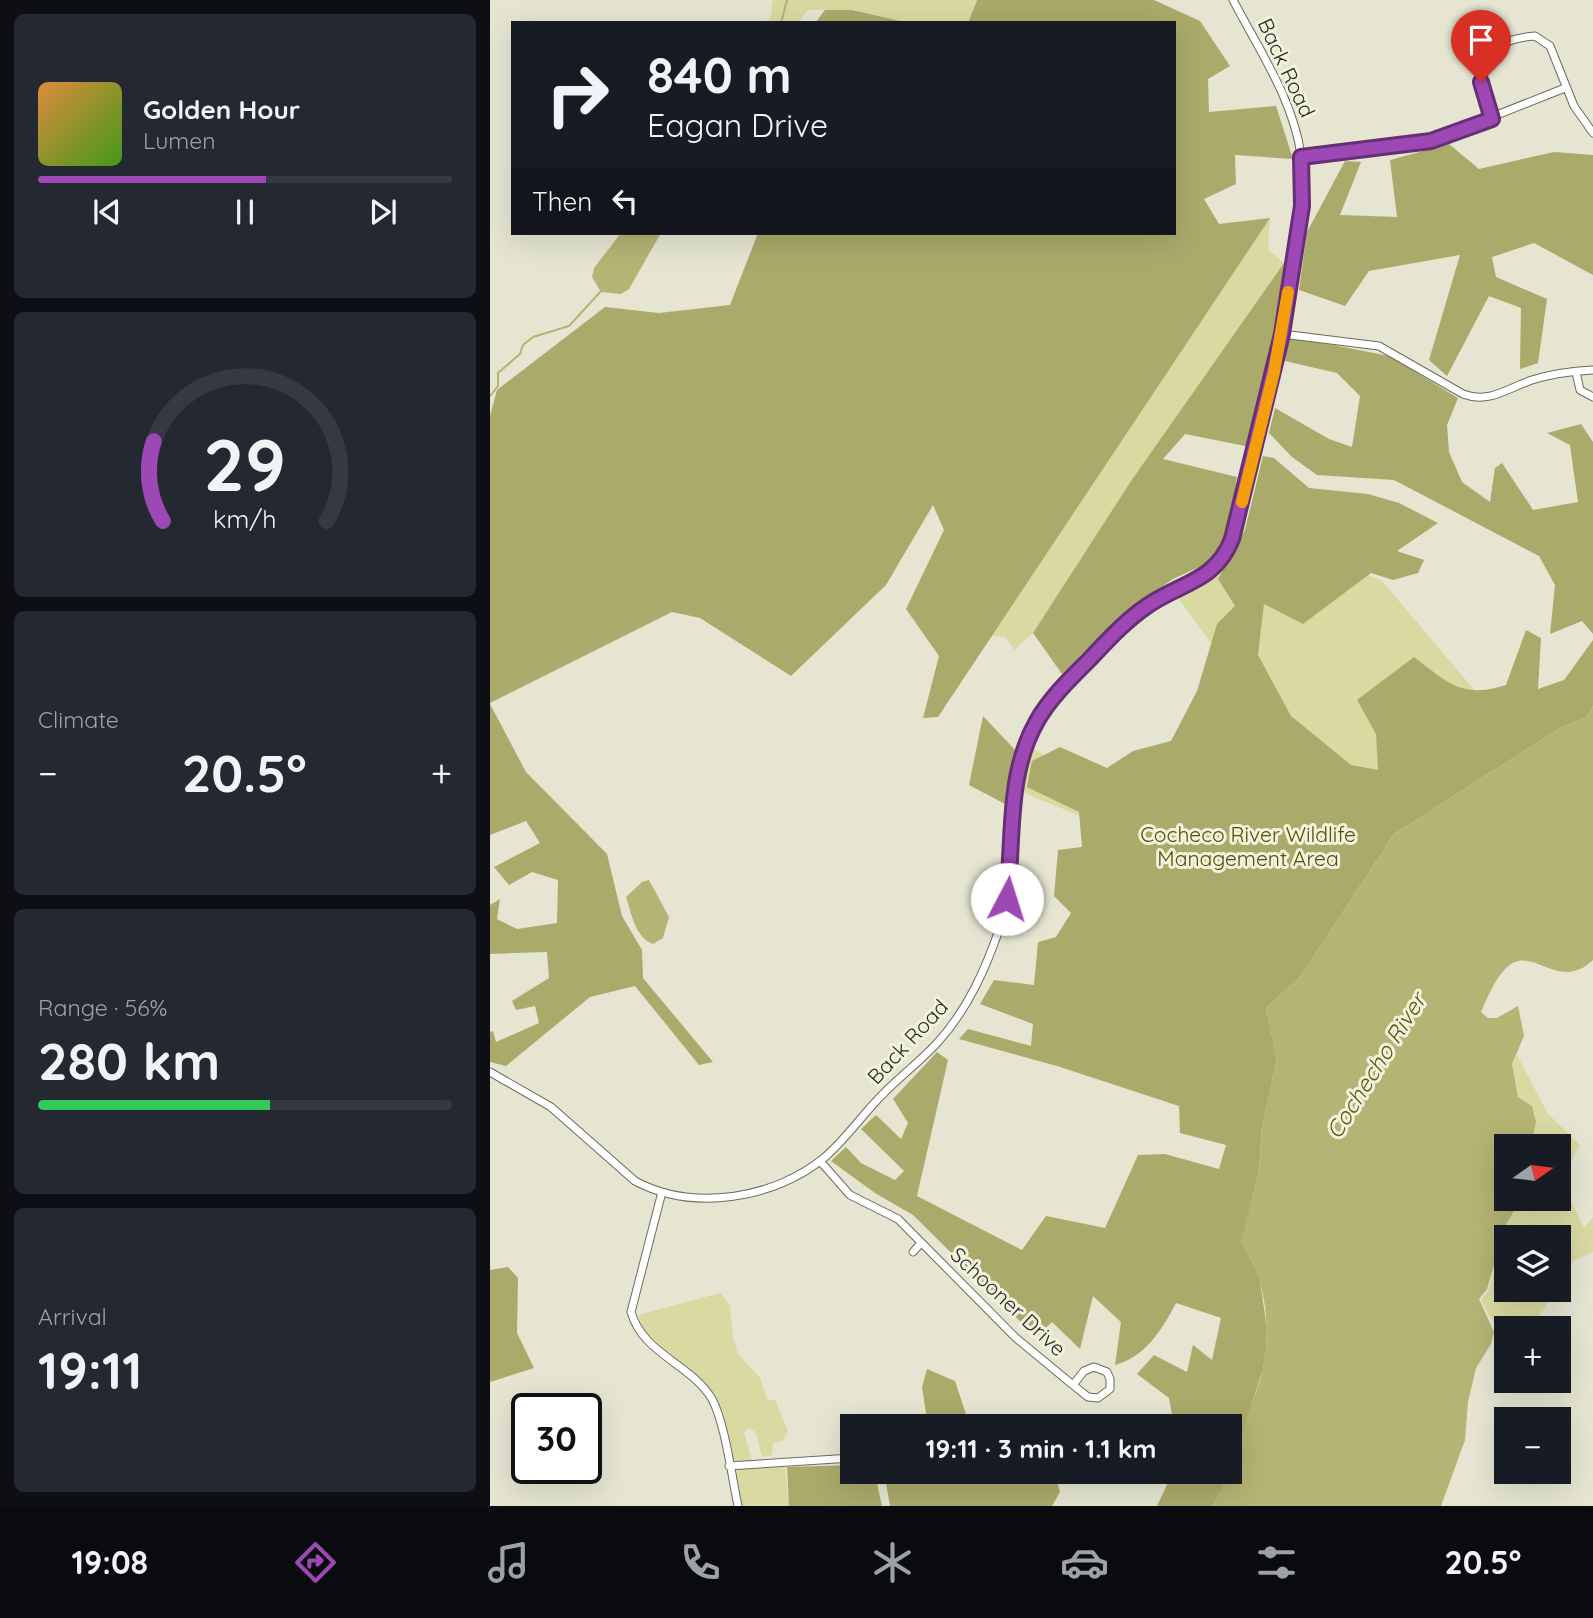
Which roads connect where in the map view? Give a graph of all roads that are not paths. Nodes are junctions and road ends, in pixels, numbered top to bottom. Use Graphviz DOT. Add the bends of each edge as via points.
graph roads {
  1 [pos="1233,0"];
  2 [pos="1565,88"];
  3 [pos="1492,119"];
  4 [pos="1593,133"];
  5 [pos="1301,157"];
  6 [pos="1282,334"];
  7 [pos="1593,370"];
  8 [pos="1576,372"];
  9 [pos="1593,397"];
  10 [pos="490,1072"];
  11 [pos="820,1161"];
  12 [pos="662,1192"];
  13 [pos="921,1243"];
  14 [pos="912,1252"];
  15 [pos="1073,1385"];
  16 [pos="840,1459"];
  17 [pos="729,1466"];
  18 [pos="738,1506"];
  1 -- 5 [label="street, Back Road" via="1286,102"];
  2 -- 3 [label="street"];
  2 -- 3 [label="street" via="1547,40 1535,36 1518,39 1495,51 1481,73"];
  2 -- 4 [label="street"];
  3 -- 5 [label="street" via="1431,141"];
  5 -- 6 [label="street, Back Road" via="1303,199"];
  6 -- 8 [label="street" via="1379,346 1478,398"];
  6 -- 11 [label="street, Back Road" via="1227,552 1212,570 1128,620 1038,720 1023,752 1015,790 1004,914 973,992 939,1041"];
  7 -- 8 [label="street"];
  8 -- 9 [label="street" via="1580,390"];
  10 -- 12 [label="street, Back Road" via="551,1107 635,1181"];
  11 -- 12 [label="street, Back Road" via="792,1177 739,1195 701,1199"];
  11 -- 13 [label="street, Schooner Drive" via="850,1195 891,1213"];
  12 -- 17 [label="street" via="631,1312 646,1340 712,1399"];
  13 -- 14 [label="street, Schooner Drive"];
  13 -- 15 [label="street, Schooner Drive" via="1016,1338"];
  15 -- 15 [label="street, Schooner Drive" via="1088,1397 1098,1398 1110,1389 1111,1380 1103,1369 1094,1367"];
  16 -- 17 [label="street"];
  17 -- 18 [label="street"];
}
